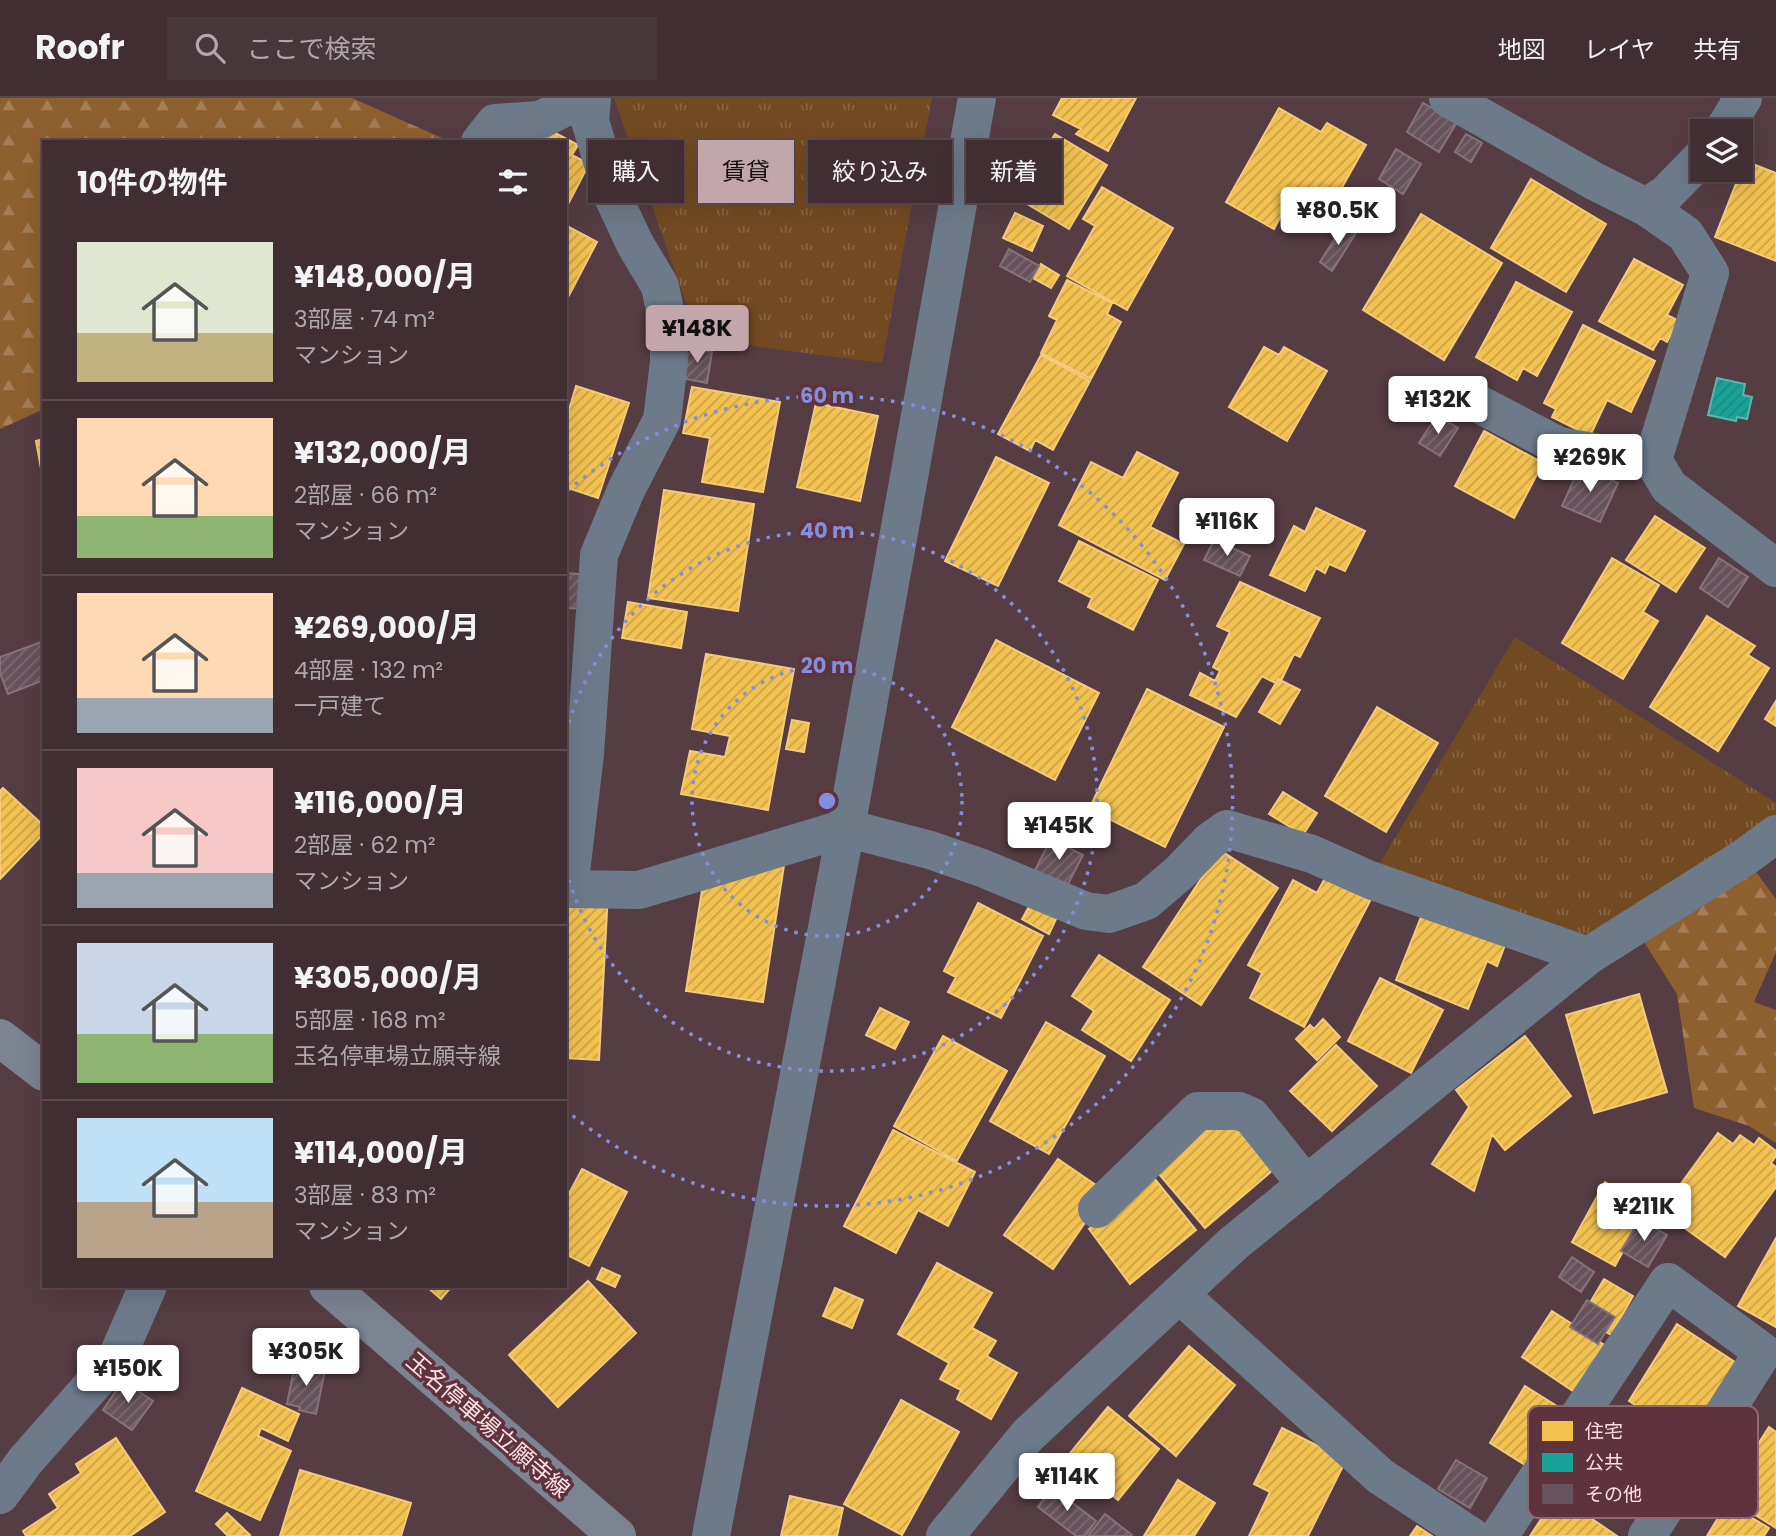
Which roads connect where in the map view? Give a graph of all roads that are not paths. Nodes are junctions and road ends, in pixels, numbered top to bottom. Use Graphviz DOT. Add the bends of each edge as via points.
graph roads {
  1 [pos="584,98"];
  2 [pos="592,98"];
  3 [pos="977,98"];
  4 [pos="1448,98"];
  5 [pos="1743,98"];
  6 [pos="1730,119"];
  7 [pos="482,140"];
  8 [pos="1690,169"];
  9 [pos="1647,207"];
  10 [pos="1475,402"];
  11 [pos="1653,460"];
  12 [pos="1776,568"];
  13 [pos="846,828"];
  14 [pos="1776,834"];
  15 [pos="1588,956"];
  16 [pos="0,1038"];
  17 [pos="42,1070"];
  18 [pos="1308,1184"];
  19 [pos="1097,1209"];
  20 [pos="147,1288"];
  21 [pos="330,1288"];
  22 [pos="1179,1294"];
  23 [pos="1585,1406"];
  24 [pos="1729,1406"];
  25 [pos="1528,1492"];
  26 [pos="0,1495"];
  27 [pos="1658,1518"];
  28 [pos="617,1536"];
  29 [pos="711,1536"];
  30 [pos="946,1536"];
  31 [pos="1471,1536"];
  32 [pos="1499,1536"];
  33 [pos="1647,1536"];
  1 -- 7 [label="street" via="540,120 495,123"];
  2 -- 13 [label="street" via="590,121 613,197 660,286 669,330 669,362 662,420 599,555 585,754 569,889 639,890"];
  3 -- 13 [label="street"];
  4 -- 9 [label="street"];
  5 -- 6 [label="street"];
  8 -- 9 [label="street"];
  9 -- 11 [label="street" via="1685,234 1710,273"];
  10 -- 11 [label="street" via="1559,446"];
  11 -- 12 [label="street" via="1669,487"];
  13 -- 15 [label="street" via="930,850 1086,911 1108,914 1146,901 1227,829 1312,854 1370,880"];
  13 -- 29 [label="street"];
  14 -- 15 [label="street"];
  15 -- 18 [label="street"];
  16 -- 17 [label="main road"];
  18 -- 19 [label="street" via="1251,1116 1239,1111 1198,1111"];
  18 -- 22 [label="street"];
  20 -- 26 [label="street" via="117,1357"];
  21 -- 28 [label="main road, 玉名停車場立願寺線"];
  22 -- 30 [label="street" via="1028,1435"];
  22 -- 31 [label="street" via="1380,1476"];
  23 -- 24 [label="street" via="1668,1282 1763,1352"];
  25 -- 32 [label="street"];
  27 -- 33 [label="street"];
}
